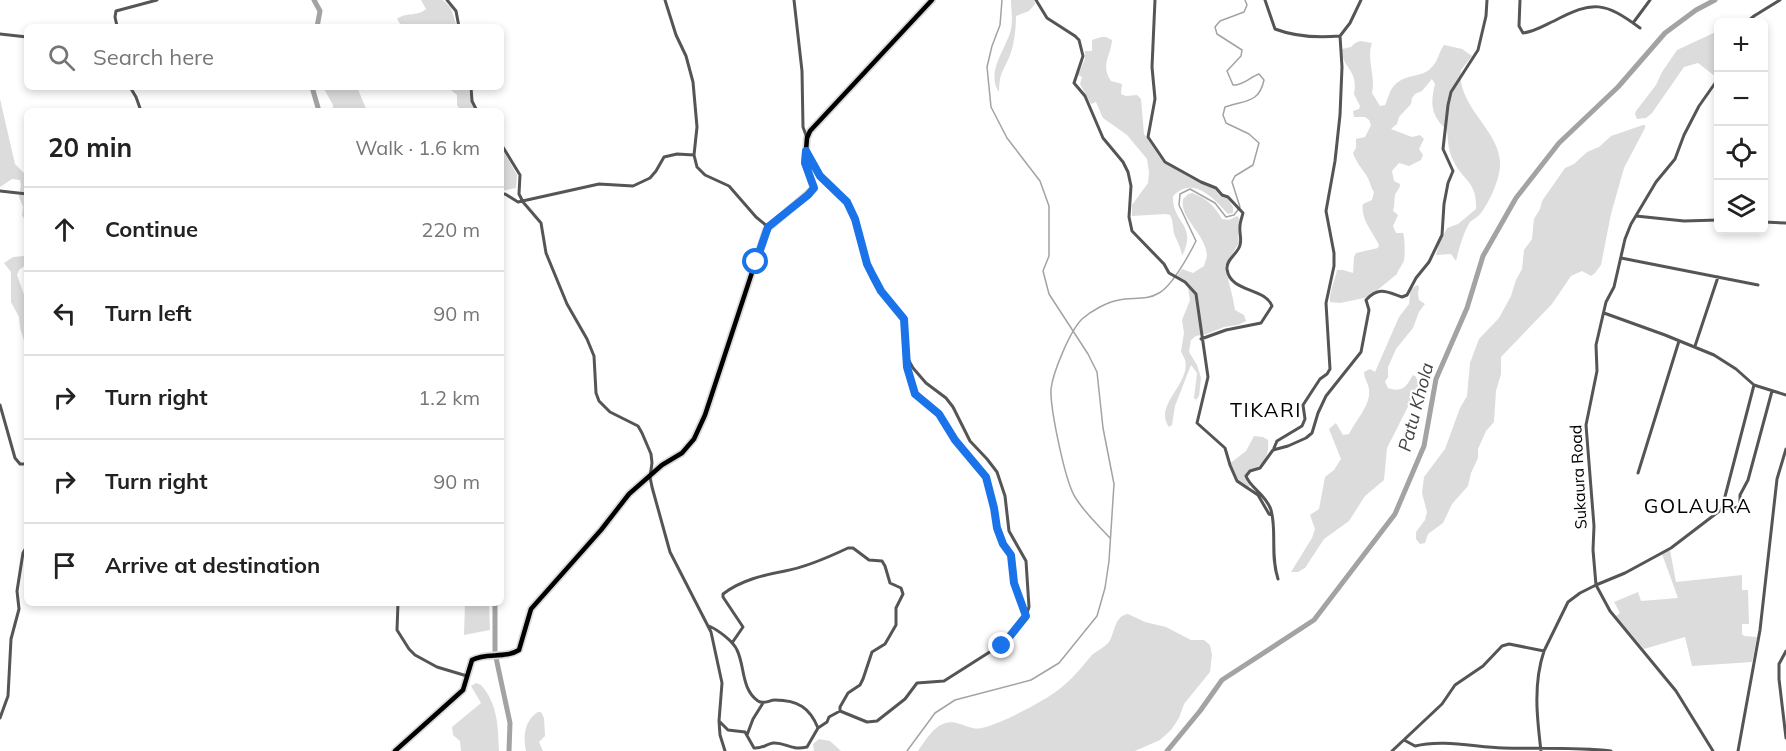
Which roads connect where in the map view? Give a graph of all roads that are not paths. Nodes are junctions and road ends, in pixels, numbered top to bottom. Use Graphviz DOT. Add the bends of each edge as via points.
graph roads {
  1 [pos="158,0"];
  2 [pos="447,0"];
  3 [pos="666,0"];
  4 [pos="794,0"];
  5 [pos="932,0"];
  6 [pos="1036,0"];
  7 [pos="1155,0"];
  8 [pos="1265,0"];
  9 [pos="1361,0"];
  10 [pos="1487,0"];
  11 [pos="1520,0"];
  12 [pos="1650,0"];
  13 [pos="1780,0"];
  14 [pos="1752,18"];
  15 [pos="1634,23"];
  16 [pos="117,24"];
  17 [pos="458,24"];
  18 [pos="1640,28"];
  19 [pos="0,34"];
  20 [pos="1340,36"];
  21 [pos="24,37"];
  22 [pos="1714,86"];
  23 [pos="132,90"];
  24 [pos="471,90"];
  25 [pos="140,108"];
  26 [pos="476,108"];
  27 [pos="807,138"];
  28 [pos="504,149"];
  29 [pos="806,151"];
  30 [pos="694,155"];
  31 [pos="0,192"];
  32 [pos="24,194"];
  33 [pos="504,194"];
  34 [pos="523,202"];
  35 [pos="1636,216"];
  36 [pos="1714,220"];
  37 [pos="1768,222"];
  38 [pos="1786,223"];
  39 [pos="768,227"];
  40 [pos="1620,258"];
  41 [pos="1718,277"];
  42 [pos="1758,285"];
  43 [pos="1604,313"];
  44 [pos="1201,339"];
  45 [pos="1679,341"];
  46 [pos="1695,347"];
  47 [pos="908,359"];
  48 [pos="1754,385"];
  49 [pos="1772,391"];
  50 [pos="1786,395"];
  51 [pos="0,405"];
  52 [pos="1786,448"];
  53 [pos="1273,450"];
  54 [pos="24,464"];
  55 [pos="1638,473"];
  56 [pos="650,477"];
  57 [pos="1722,509"];
  58 [pos="1272,514"];
  59 [pos="24,552"];
  60 [pos="1278,579"];
  61 [pos="1596,585"];
  62 [pos="398,606"];
  63 [pos="1026,616"];
  64 [pos="709,626"];
  65 [pos="732,643"];
  66 [pos="1544,651"];
  67 [pos="1786,651"];
  68 [pos="468,676"];
  69 [pos="763,703"];
  70 [pos="840,711"];
  71 [pos="0,718"];
  72 [pos="718,721"];
  73 [pos="818,728"];
  74 [pos="747,735"];
  75 [pos="1786,738"];
  76 [pos="1404,740"];
  77 [pos="1415,746"];
  78 [pos="1541,749"];
  79 [pos="395,751"];
  80 [pos="725,751"];
  81 [pos="1392,751"];
  82 [pos="1415,751"];
  83 [pos="1611,751"];
  84 [pos="1713,751"];
  85 [pos="1738,751"];
  1 -- 16 [label="street" via="116,11"];
  2 -- 17 [label="street" via="456,11"];
  3 -- 30 [label="street" via="693,82 698,127"];
  4 -- 27 [label="street"];
  5 -- 27 [label="main road" via="816,123"];
  6 -- 44 [label="street" via="1047,18 1079,40 1083,56 1074,83 1085,96 1103,138 1128,172 1132,231 1169,273 1194,289"];
  7 -- 44 [label="street" via="1155,99 1148,137 1165,162 1216,188 1243,213 1240,246 1226,267 1239,286 1268,300 1272,306 1261,323"];
  8 -- 20 [label="street" via="1275,29 1320,38"];
  9 -- 20 [label="street"];
  10 -- 53 [label="street" via="1478,50 1451,92 1448,105 1443,149 1453,171 1444,204 1442,235 1407,295 1381,290 1366,300 1369,310 1361,352 1326,396 1312,433"];
  11 -- 15 [label="street" via="1519,26 1523,33 1593,5 1610,9"];
  12 -- 15 [label="street"];
  13 -- 14 [label="street"];
  15 -- 18 [label="street"];
  19 -- 21 [label="street"];
  20 -- 53 [label="street" via="1341,115 1326,211 1334,253 1326,303 1330,369 1303,405 1302,426 1277,441"];
  22 -- 35 [label="street, Sukaura Road" via="1684,135 1675,159"];
  23 -- 25 [label="street"];
  24 -- 26 [label="street"];
  27 -- 29 [label="main road"];
  28 -- 34 [label="street" via="520,175 519,194"];
  29 -- 39 [label="main road" via="805,163 814,188"];
  29 -- 47 [label="street" via="820,176 851,209 873,276 904,319"];
  30 -- 34 [label="street" via="664,157 650,178 633,186 599,184"];
  30 -- 39 [label="street" via="700,171 729,186"];
  31 -- 32 [label="street"];
  33 -- 34 [label="street"];
  34 -- 56 [label="street" via="541,223 546,254 594,356 599,401 610,412 638,426 651,454"];
  35 -- 36 [label="street"];
  35 -- 40 [label="street, Sukaura Road" via="1624,239"];
  37 -- 38 [label="street"];
  39 -- 56 [label="main road" via="698,431 686,450"];
  40 -- 41 [label="street"];
  40 -- 43 [label="street, Sukaura Road"];
  41 -- 42 [label="street"];
  41 -- 46 [label="street"];
  43 -- 45 [label="street"];
  43 -- 61 [label="street, Sukaura Road" via="1586,425"];
  44 -- 58 [label="street" via="1208,377 1197,423 1222,444 1237,480 1258,495"];
  45 -- 46 [label="street"];
  45 -- 55 [label="street"];
  46 -- 48 [label="street" via="1728,362"];
  47 -- 63 [label="street" via="915,394 939,414 986,477 997,528 1011,555 1014,583"];
  47 -- 63 [label="street" via="926,383 946,398 970,441 997,472 1005,496 1009,531 1026,561"];
  48 -- 49 [label="street"];
  48 -- 57 [label="street"];
  49 -- 50 [label="street"];
  49 -- 57 [label="street" via="1748,480 1740,495 1740,507"];
  51 -- 54 [label="street" via="15,458"];
  52 -- 85 [label="street" via="1777,478 1760,630"];
  53 -- 58 [label="street" via="1260,468 1246,476 1265,498"];
  56 -- 64 [label="street" via="670,552"];
  56 -- 68 [label="main road" via="629,494 531,609 520,647 510,654 478,657 471,663"];
  57 -- 61 [label="street" via="1671,548"];
  58 -- 60 [label="street" via="1272,552"];
  59 -- 71 [label="street" via="17,591 19,609 11,639 8,696"];
  61 -- 66 [label="street" via="1568,602"];
  61 -- 84 [label="street" via="1610,611 1676,691"];
  62 -- 68 [label="street" via="397,630 415,655 437,667"];
  63 -- 70 [label="street" via="1002,646 945,681 916,683 905,699 877,721 867,722"];
  64 -- 65 [label="street"];
  64 -- 72 [label="street" via="722,682"];
  65 -- 69 [label="street" via="746,685 756,700"];
  65 -- 70 [label="street" via="743,627 723,597 732,588 848,548 869,560 882,561 890,583 901,588 903,594 897,622 885,644 872,652 863,680 848,693"];
  66 -- 76 [label="street" via="1502,646 1483,666 1455,685 1442,704"];
  66 -- 78 [label="street" via="1536,711"];
  67 -- 75 [label="street" via="1779,664"];
  68 -- 79 [label="main road" via="460,693"];
  69 -- 73 [label="street" via="777,700 805,706"];
  69 -- 74 [label="street"];
  70 -- 73 [label="street"];
  72 -- 74 [label="street" via="728,730"];
  72 -- 80 [label="street"];
  73 -- 74 [label="street" via="807,747 800,749 777,743 754,748"];
  76 -- 77 [label="street"];
  76 -- 81 [label="street"];
  77 -- 78 [label="street" via="1450,743"];
  77 -- 82 [label="street"];
  78 -- 83 [label="street"];
}
